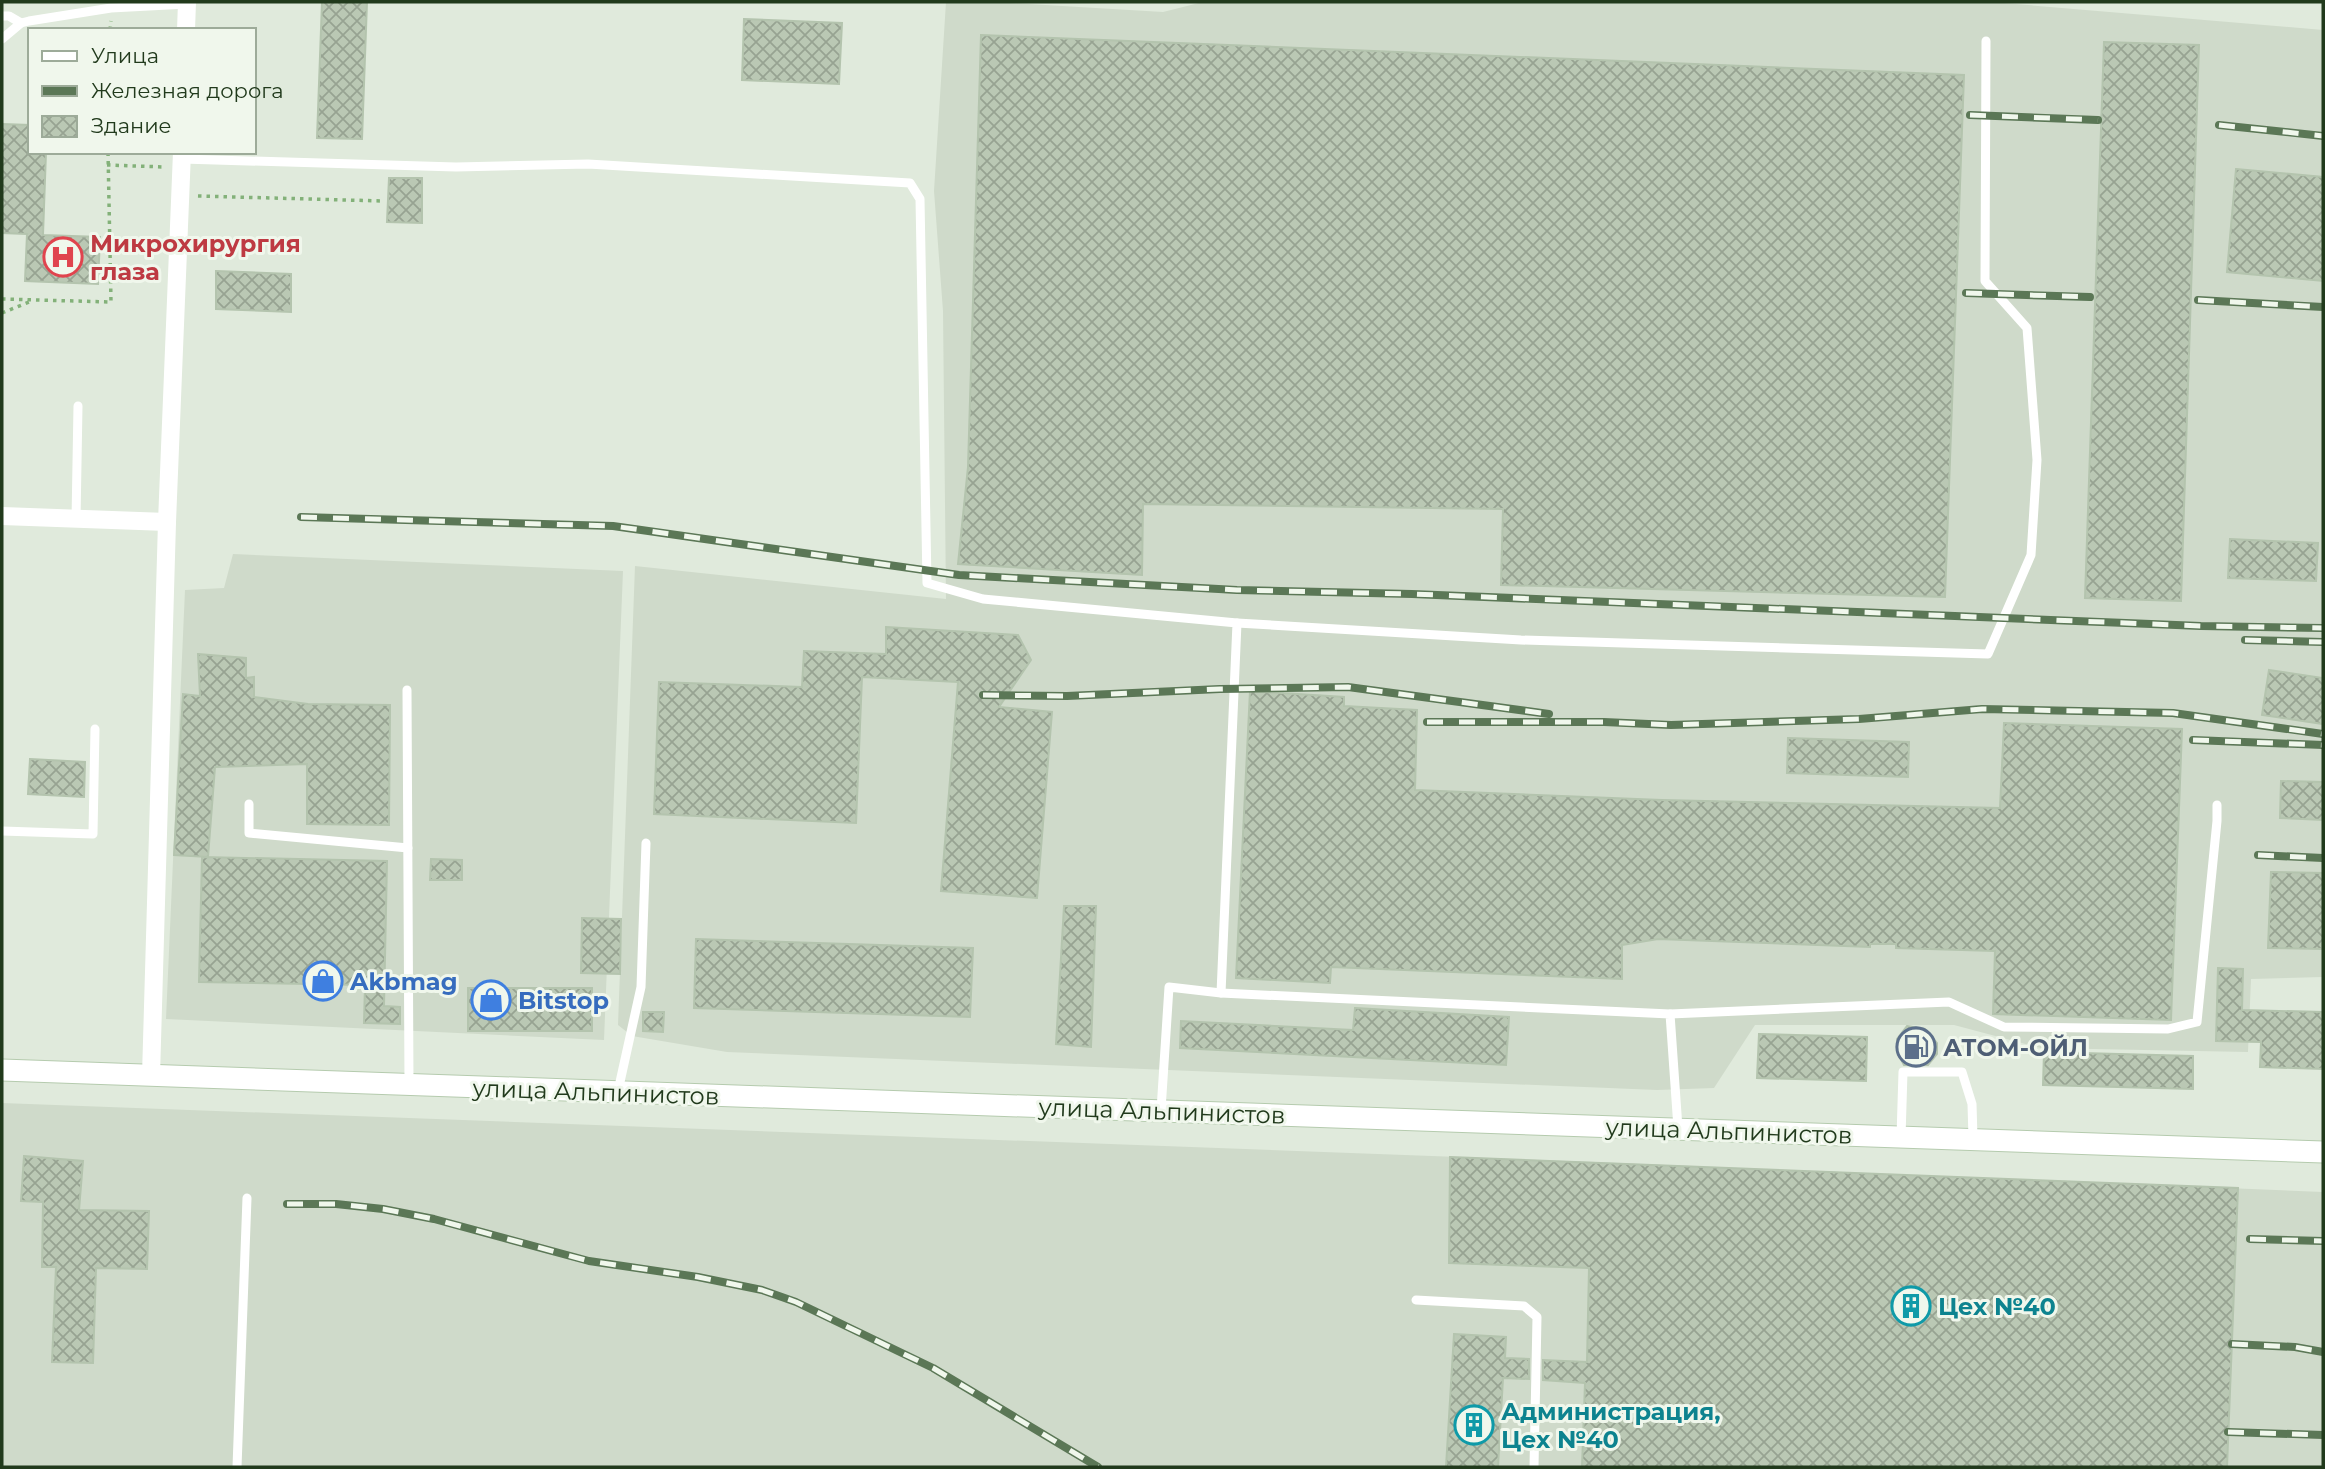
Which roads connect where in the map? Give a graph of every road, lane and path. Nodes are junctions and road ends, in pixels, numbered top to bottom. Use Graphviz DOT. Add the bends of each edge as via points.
graph roads {
  1 [pos="187,3"];
  2 [pos="2,16"];
  3 [pos="21,23"];
  4 [pos="186,28"];
  5 [pos="2,39"];
  6 [pos="1986,41"];
  7 [pos="108,154"];
  8 [pos="182,160"];
  9 [pos="107,165"];
  10 [pos="181,196"];
  11 [pos="383,201"];
  12 [pos="2,299"];
  13 [pos="33,300"];
  14 [pos="2,313"];
  15 [pos="78,406"];
  16 [pos="2,516"];
  17 [pos="76,520"];
  18 [pos="167,522"];
  19 [pos="1237,623"];
  20 [pos="407,690"];
  21 [pos="95,729"];
  22 [pos="249,804"];
  23 [pos="2217,805"];
  24 [pos="2,831"];
  25 [pos="646,843"];
  26 [pos="408,848"];
  27 [pos="1221,993"];
  28 [pos="1670,1014"];
  29 [pos="2,1070"];
  30 [pos="151,1076"];
  31 [pos="409,1085"];
  32 [pos="618,1092"];
  33 [pos="1161,1111"];
  34 [pos="1678,1130"];
  35 [pos="1901,1138"];
  36 [pos="1973,1140"];
  37 [pos="2323,1152"];
  38 [pos="247,1198"];
  39 [pos="1416,1300"];
  40 [pos="237,1467"];
  41 [pos="1534,1467"];
  1 -- 3 [label="lane" via="111,8"];
  1 -- 4 [label="street"];
  2 -- 3 [label="lane"];
  3 -- 5 [label="lane"];
  6 -- 19 [label="lane" via="1985,281 2027,328 2037,460 2031,555 1988,654 1521,640"];
  7 -- 9 [label="path"];
  8 -- 9 [label="path"];
  8 -- 10 [label="street"];
  8 -- 19 [label="lane" via="456,167 587,164 910,183 920,199 927,583 983,599"];
  9 -- 13 [label="path" via="111,302"];
  10 -- 11 [label="path"];
  10 -- 18 [label="street"];
  12 -- 13 [label="path"];
  13 -- 14 [label="path"];
  15 -- 17 [label="lane"];
  16 -- 17 [label="street"];
  17 -- 18 [label="street"];
  18 -- 30 [label="street"];
  19 -- 27 [label="lane"];
  20 -- 26 [label="lane"];
  21 -- 24 [label="lane" via="93,834"];
  22 -- 26 [label="lane" via="249,832"];
  23 -- 28 [label="lane" via="2197,1022 2168,1029 2004,1027 1949,1002"];
  25 -- 32 [label="lane" via="641,987"];
  26 -- 31 [label="lane"];
  27 -- 28 [label="lane"];
  27 -- 33 [label="lane" via="1169,987"];
  28 -- 34 [label="lane"];
  29 -- 30 [label="main road, улица Альпинистов"];
  30 -- 31 [label="main road, улица Альпинистов"];
  31 -- 32 [label="main road, улица Альпинистов"];
  32 -- 33 [label="main road, улица Альпинистов"];
  33 -- 34 [label="main road, улица Альпинистов"];
  34 -- 35 [label="main road, улица Альпинистов"];
  35 -- 36 [label="main road, улица Альпинистов"];
  35 -- 36 [label="lane" via="1903,1072 1962,1072 1972,1104"];
  36 -- 37 [label="main road, улица Альпинистов"];
  38 -- 40 [label="lane"];
  39 -- 41 [label="lane" via="1524,1306 1537,1317"];
}
